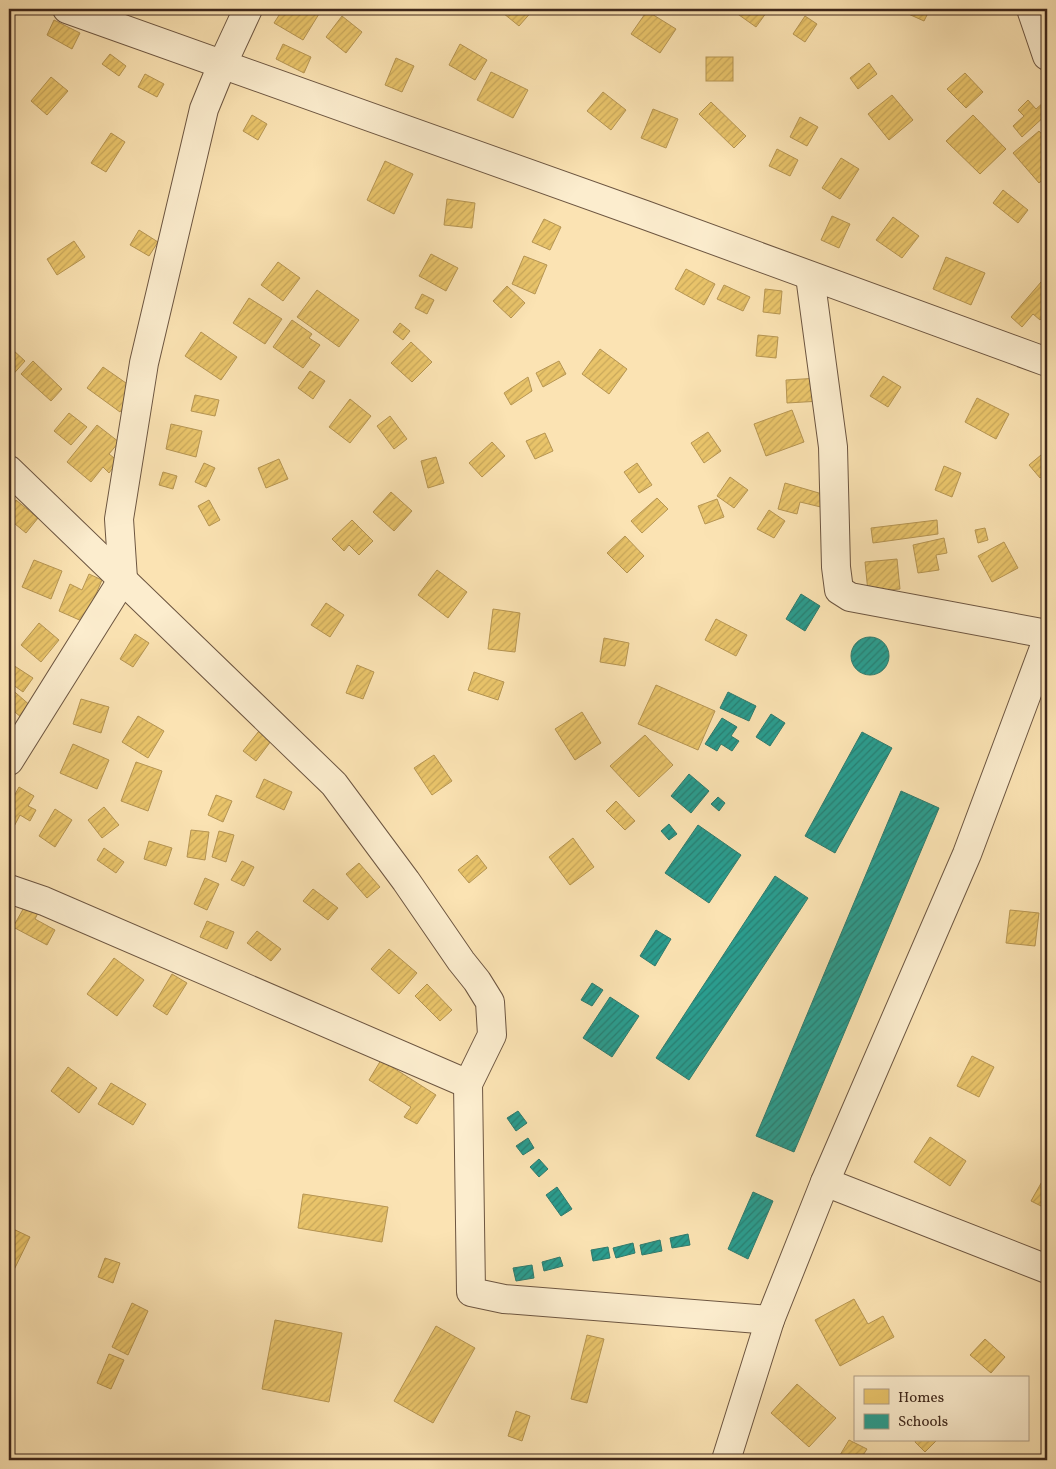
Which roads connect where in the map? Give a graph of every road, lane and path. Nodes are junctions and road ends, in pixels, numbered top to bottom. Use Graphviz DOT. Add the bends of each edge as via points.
graph roads {
  1 [pos="67,9"];
  2 [pos="248,9"];
  3 [pos="1031,9"];
  4 [pos="1047,56"];
  5 [pos="222,65"];
  6 [pos="810,276"];
  7 [pos="1047,362"];
  8 [pos="9,470"];
  9 [pos="123,579"];
  10 [pos="1047,634"];
  11 [pos="1047,640"];
  12 [pos="9,760"];
  13 [pos="9,889"];
  14 [pos="468,1084"];
  15 [pos="825,1182"];
  16 [pos="1047,1269"];
  17 [pos="770,1320"];
  18 [pos="726,1460"];
  1 -- 5 [label="street"];
  2 -- 5 [label="street"];
  3 -- 4 [label="street"];
  5 -- 6 [label="street"];
  5 -- 9 [label="street" via="204,109 144,362 119,519"];
  6 -- 7 [label="street"];
  6 -- 10 [label="street" via="833,447 839,590 850,597"];
  8 -- 9 [label="street"];
  9 -- 12 [label="street"];
  9 -- 14 [label="street" via="334,784 477,981 490,1002 492,1035"];
  11 -- 15 [label="street" via="967,854"];
  13 -- 14 [label="street" via="44,901"];
  14 -- 17 [label="street" via="471,1292 504,1299"];
  15 -- 16 [label="street"];
  15 -- 17 [label="street"];
  17 -- 18 [label="street"];
}
